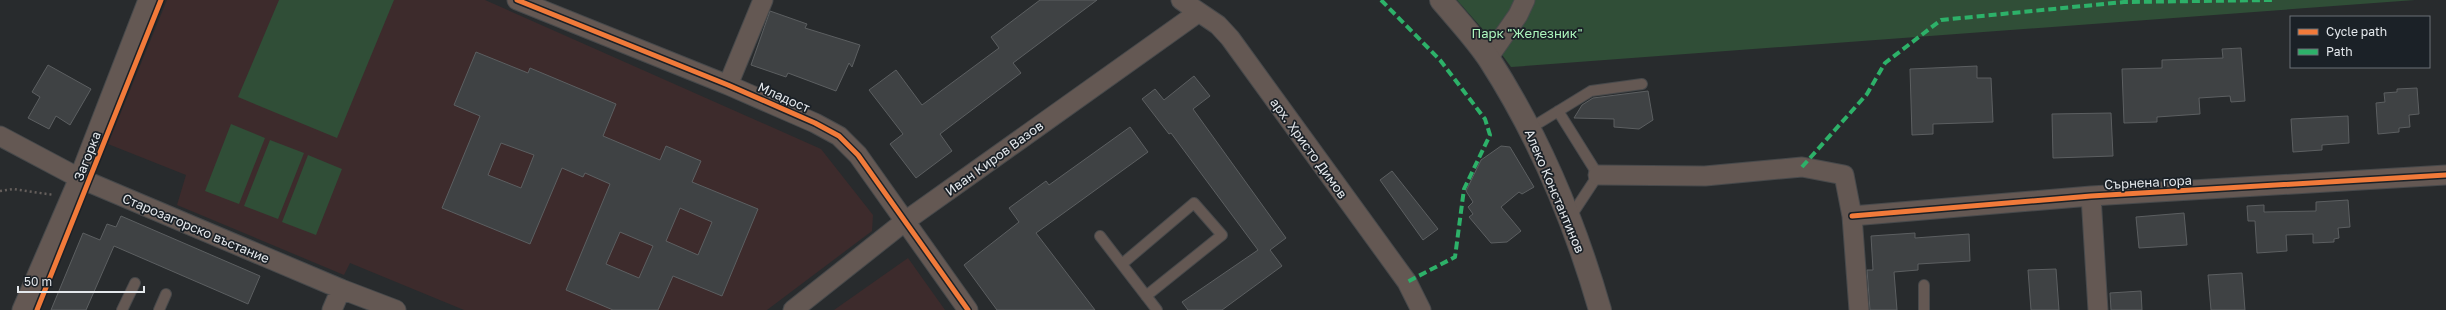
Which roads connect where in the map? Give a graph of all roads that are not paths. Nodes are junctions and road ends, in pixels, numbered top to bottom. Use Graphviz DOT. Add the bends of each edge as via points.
graph roads {
  1 [pos="517,0"];
  2 [pos="763,0"];
  3 [pos="1181,0"];
  4 [pos="1441,0"];
  5 [pos="1525,0"];
  6 [pos="143,2"];
  7 [pos="1199,12"];
  8 [pos="1488,58"];
  9 [pos="1642,84"];
  10 [pos="728,85"];
  11 [pos="1558,111"];
  12 [pos="1529,129"];
  13 [pos="0,136"];
  14 [pos="1598,175"];
  15 [pos="2446,175"];
  16 [pos="78,178"];
  17 [pos="2091,196"];
  18 [pos="1852,216"];
  19 [pos="1569,219"];
  20 [pos="904,222"];
  21 [pos="1100,236"];
  22 [pos="1122,264"];
  23 [pos="135,283"];
  24 [pos="1924,285"];
  25 [pos="341,289"];
  26 [pos="166,294"];
  27 [pos="1146,296"];
  28 [pos="22,310"];
  29 [pos="122,310"];
  30 [pos="159,310"];
  31 [pos="332,310"];
  32 [pos="396,310"];
  33 [pos="793,310"];
  34 [pos="968,310"];
  35 [pos="1157,310"];
  36 [pos="1421,310"];
  37 [pos="1600,310"];
  38 [pos="1859,310"];
  39 [pos="1924,310"];
  40 [pos="2098,310"];
  1 -- 10 [label="street, Младост"];
  2 -- 10 [label="street"];
  3 -- 7 [label="street, арх. Христо Димов"];
  4 -- 8 [label="street, Алеко Константинов"];
  5 -- 8 [label="street" via="1518,15"];
  6 -- 16 [label="street, Загорка"];
  7 -- 20 [label="street, Иван Киров Вазов"];
  7 -- 36 [label="street, арх. Христо Димов" via="1218,25 1230,38 1407,282"];
  8 -- 12 [label="street, Алеко Константинов"];
  9 -- 11 [label="lane" via="1591,91"];
  10 -- 20 [label="street, Младост" via="839,136 858,155"];
  11 -- 12 [label="lane"];
  11 -- 14 [label="lane"];
  12 -- 19 [label="street, Алеко Константинов"];
  13 -- 16 [label="street, Старозагорско въстание"];
  14 -- 18 [label="street" via="1705,176 1802,167 1844,175"];
  14 -- 19 [label="lane"];
  15 -- 17 [label="street, Сърнена гора"];
  16 -- 25 [label="street, Старозагорско въстание"];
  16 -- 28 [label="street, Загорка"];
  17 -- 18 [label="street, Сърнена гора"];
  17 -- 40 [label="street"];
  18 -- 38 [label="street"];
  19 -- 37 [label="street, Алеко Константинов"];
  20 -- 33 [label="street, Иван Киров Вазов"];
  20 -- 34 [label="street, Младост"];
  21 -- 22 [label="lane"];
  22 -- 27 [label="lane"];
  22 -- 27 [label="lane" via="1194,203 1222,235"];
  23 -- 29 [label="lane"];
  24 -- 39 [label="lane"];
  25 -- 31 [label="street"];
  25 -- 32 [label="street, Старозагорско въстание"];
  26 -- 30 [label="lane"];
  27 -- 35 [label="lane"];
}
